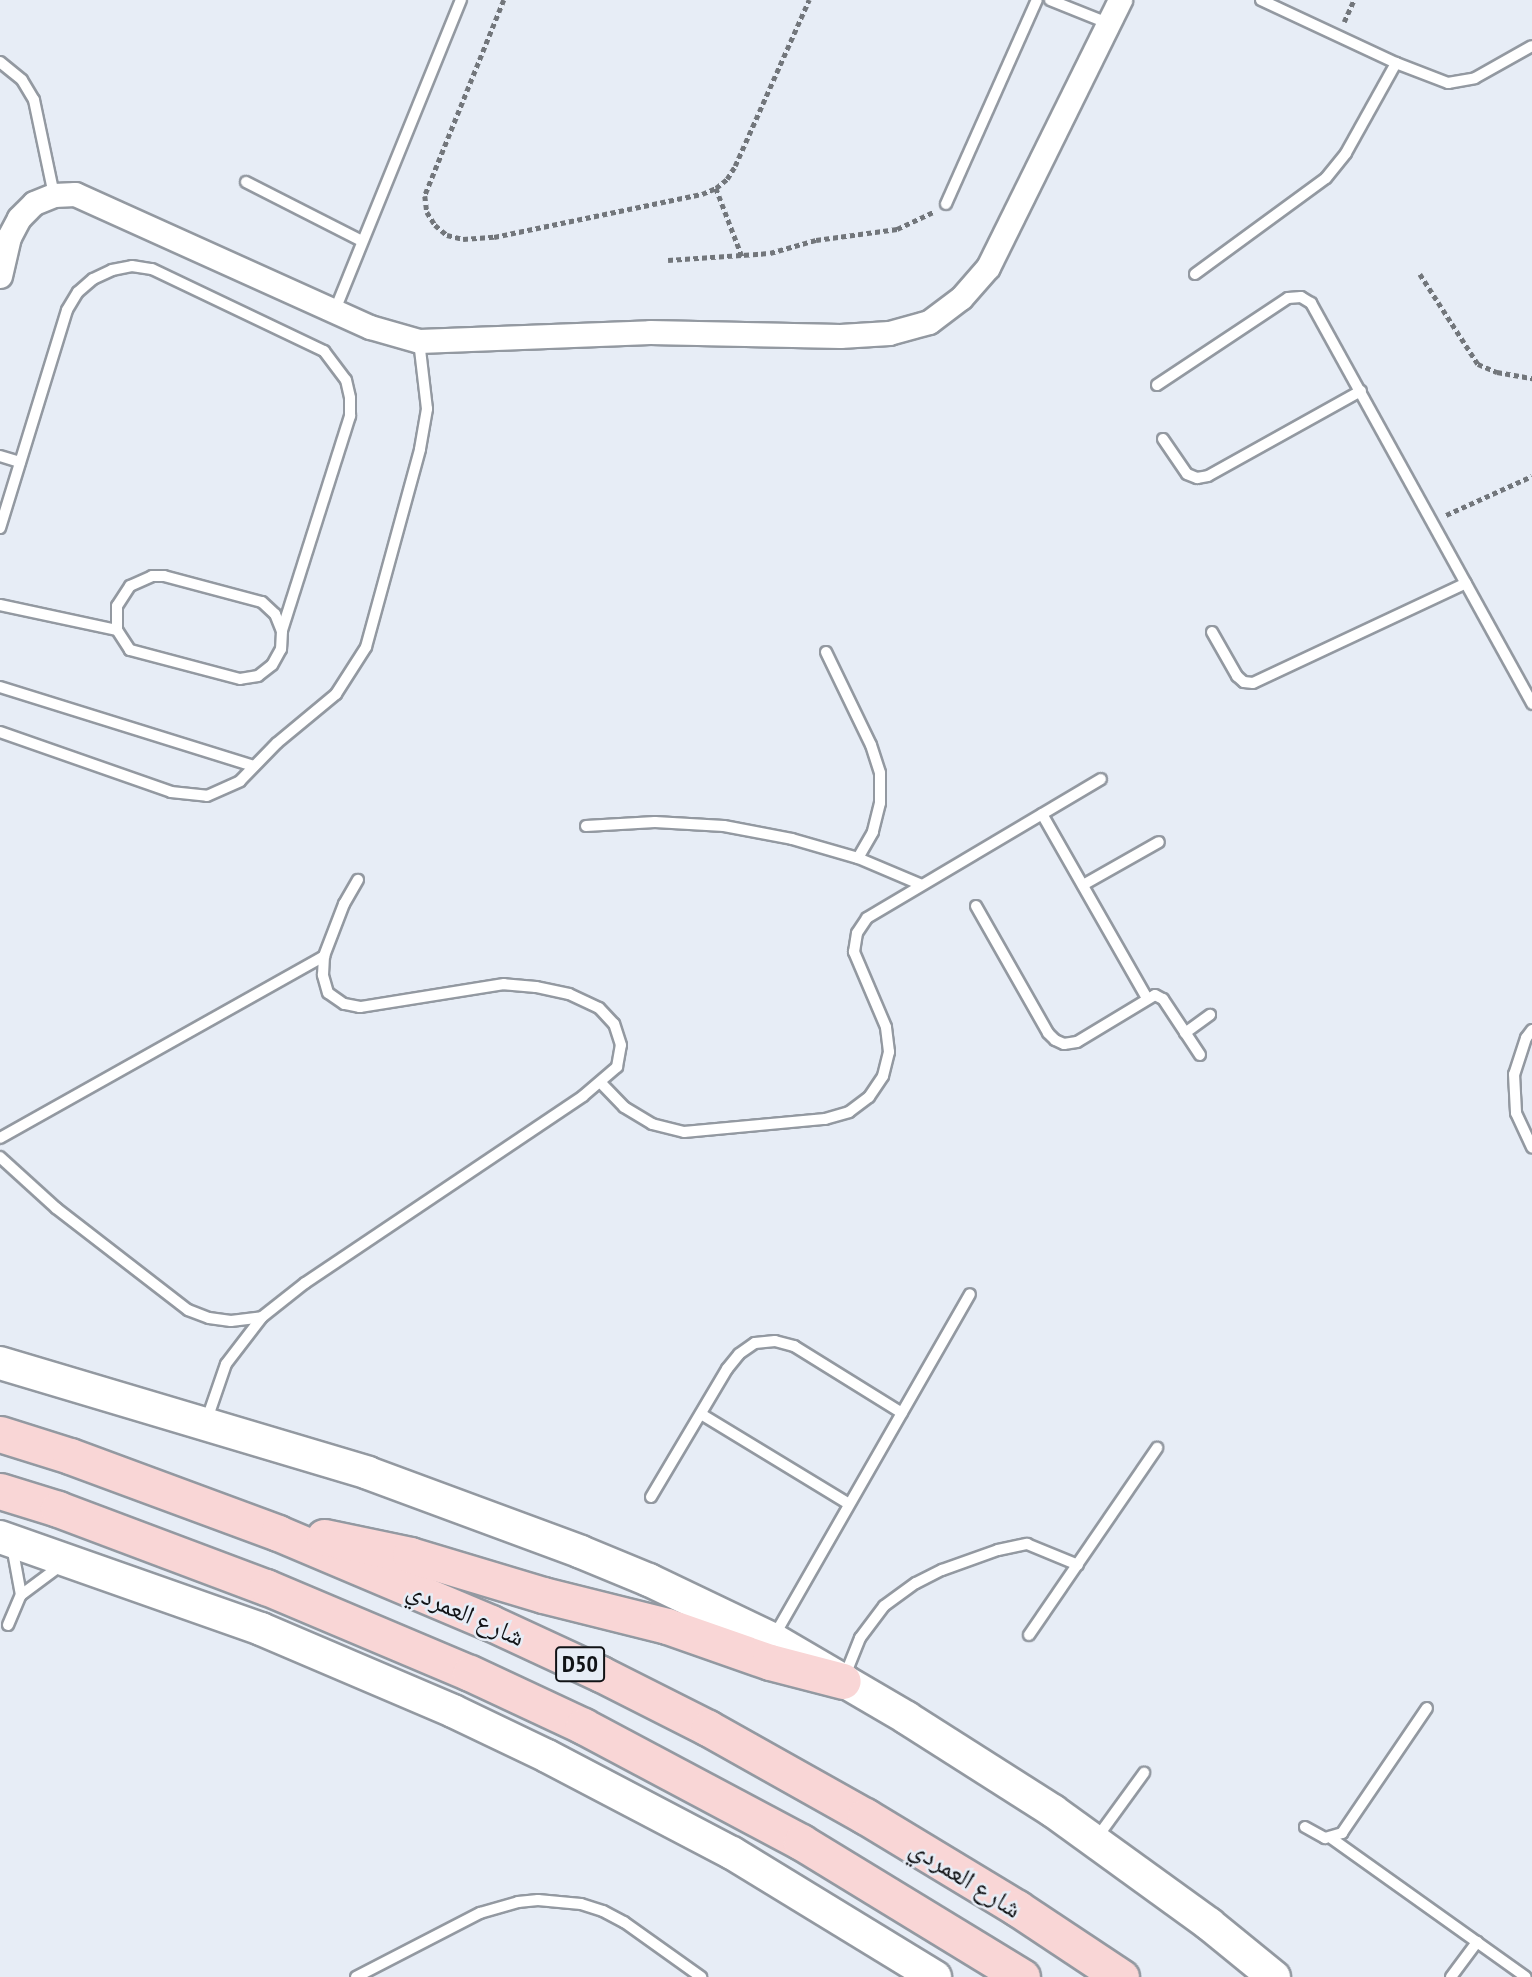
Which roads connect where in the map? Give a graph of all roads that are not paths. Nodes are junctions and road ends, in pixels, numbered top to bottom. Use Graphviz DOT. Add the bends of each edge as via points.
graph roads {
  1 [pos="461,0"];
  2 [pos="1037,0"];
  3 [pos="1050,0"];
  4 [pos="1120,0"];
  5 [pos="1261,0"];
  6 [pos="1110,24"];
  7 [pos="1532,46"];
  8 [pos="0,62"];
  9 [pos="1396,63"];
  10 [pos="246,182"];
  11 [pos="54,195"];
  12 [pos="946,204"];
  13 [pos="362,242"];
  14 [pos="1195,274"];
  15 [pos="0,276"];
  16 [pos="335,310"];
  17 [pos="419,341"];
  18 [pos="1157,385"];
  19 [pos="1361,391"];
  20 [pos="1163,439"];
  21 [pos="0,456"];
  22 [pos="20,463"];
  23 [pos="0,528"];
  24 [pos="1466,583"];
  25 [pos="0,605"];
  26 [pos="117,630"];
  27 [pos="282,631"];
  28 [pos="1212,632"];
  29 [pos="826,652"];
  30 [pos="0,687"];
  31 [pos="1532,704"];
  32 [pos="0,732"];
  33 [pos="254,766"];
  34 [pos="1101,779"];
  35 [pos="1042,814"];
  36 [pos="586,826"];
  37 [pos="1159,842"];
  38 [pos="858,858"];
  39 [pos="358,880"];
  40 [pos="922,885"];
  41 [pos="1083,885"];
  42 [pos="976,906"];
  43 [pos="324,956"];
  44 [pos="1147,998"];
  45 [pos="1210,1015"];
  46 [pos="1532,1030"];
  47 [pos="1185,1033"];
  48 [pos="1200,1055"];
  49 [pos="601,1083"];
  50 [pos="0,1138"];
  51 [pos="1532,1148"];
  52 [pos="0,1157"];
  53 [pos="970,1294"];
  54 [pos="262,1317"];
  55 [pos="0,1363"];
  56 [pos="902,1413"];
  57 [pos="701,1414"];
  58 [pos="205,1424"];
  59 [pos="0,1434"];
  60 [pos="1157,1448"];
  61 [pos="0,1491"];
  62 [pos="651,1497"];
  63 [pos="849,1504"];
  64 [pos="278,1533"];
  65 [pos="5,1539"];
  66 [pos="70,1561"];
  67 [pos="1077,1565"];
  68 [pos="21,1595"];
  69 [pos="8,1625"];
  70 [pos="1030,1634"];
  71 [pos="772,1639"];
  72 [pos="843,1681"];
  73 [pos="1427,1708"];
  74 [pos="1144,1773"];
  75 [pos="1305,1827"];
  76 [pos="1331,1838"];
  77 [pos="1095,1841"];
  78 [pos="1477,1942"];
  79 [pos="356,1977"];
  80 [pos="701,1977"];
  81 [pos="935,1977"];
  82 [pos="1022,1977"];
  83 [pos="1121,1977"];
  84 [pos="1274,1977"];
  85 [pos="1451,1977"];
  86 [pos="1526,1977"];
  1 -- 13 [label="lane"];
  2 -- 12 [label="lane"];
  3 -- 6 [label="lane"];
  4 -- 6 [label="street"];
  5 -- 9 [label="lane"];
  6 -- 17 [label="street" via="988,267 961,298 929,322 888,333 840,335 650,332"];
  7 -- 9 [label="lane" via="1462,82 1434,80"];
  8 -- 11 [label="lane" via="22,80 34,100"];
  9 -- 14 [label="lane" via="1346,153 1326,178"];
  10 -- 13 [label="lane"];
  11 -- 15 [label="street" via="34,203 19,218 9,237"];
  11 -- 16 [label="street" via="75,194 96,201"];
  13 -- 16 [label="lane"];
  16 -- 17 [label="street" via="370,327"];
  17 -- 33 [label="lane" via="426,388 425,429 366,647 336,694"];
  18 -- 19 [label="lane" via="1278,304 1301,297 1318,313"];
  19 -- 20 [label="lane" via="1208,476 1187,474"];
  19 -- 24 [label="lane"];
  21 -- 22 [label="lane"];
  22 -- 23 [label="lane"];
  22 -- 27 [label="lane" via="67,310 78,292 112,270 152,268 324,351 346,380 350,416"];
  24 -- 28 [label="lane" via="1253,683 1237,676"];
  24 -- 31 [label="lane"];
  25 -- 26 [label="lane"];
  26 -- 27 [label="lane" via="130,650 141,655 240,680 258,676 272,665 281,649"];
  26 -- 27 [label="lane" via="117,606 130,586 140,579 164,576 262,602 275,614"];
  29 -- 38 [label="lane" via="880,773 878,813"];
  30 -- 33 [label="lane"];
  32 -- 33 [label="lane" via="183,796 219,793"];
  34 -- 35 [label="lane"];
  35 -- 40 [label="lane"];
  35 -- 41 [label="lane"];
  36 -- 38 [label="lane" via="655,822 724,827 792,839"];
  37 -- 41 [label="lane"];
  38 -- 40 [label="lane"];
  39 -- 43 [label="lane"];
  40 -- 49 [label="lane" via="867,918 857,933 854,952 886,1027 889,1052 883,1076 869,1097 849,1112 825,1119 684,1132 652,1124 624,1107"];
  41 -- 44 [label="lane"];
  42 -- 44 [label="lane" via="1055,1040 1077,1042"];
  43 -- 49 [label="lane" via="328,993 359,1007 504,984 569,994 598,1008 614,1024 621,1045 617,1067"];
  43 -- 50 [label="lane"];
  44 -- 47 [label="lane" via="1163,999"];
  45 -- 47 [label="lane"];
  46 -- 51 [label="lane" via="1514,1074 1516,1113"];
  47 -- 48 [label="lane"];
  49 -- 54 [label="lane" via="305,1283"];
  52 -- 54 [label="lane" via="56,1208 188,1310 231,1321"];
  53 -- 56 [label="lane"];
  54 -- 58 [label="lane" via="226,1364"];
  55 -- 58 [label="street"];
  56 -- 57 [label="lane" via="794,1346 775,1341 755,1343 738,1354"];
  56 -- 63 [label="lane"];
  57 -- 62 [label="lane"];
  57 -- 63 [label="lane"];
  58 -- 71 [label="street" via="368,1473 581,1552"];
  59 -- 64 [label="main road, شارع العمردي / D50"];
  60 -- 67 [label="lane"];
  61 -- 82 [label="main road, شارع العمردي / D50" via="265,1587 545,1708 802,1842"];
  63 -- 71 [label="lane"];
  64 -- 72 [label="main road" via="345,1540 410,1555 667,1626 770,1662"];
  64 -- 83 [label="main road, شارع العمردي / D50" via="491,1623 708,1728 941,1861"];
  65 -- 66 [label="street"];
  65 -- 68 [label="lane" via="20,1573"];
  66 -- 68 [label="lane" via="48,1572"];
  66 -- 81 [label="street" via="273,1634 547,1756 732,1853"];
  67 -- 70 [label="lane"];
  67 -- 72 [label="lane" via="1027,1544 970,1559 916,1583 871,1621"];
  68 -- 69 [label="lane"];
  71 -- 72 [label="street"];
  72 -- 77 [label="street"];
  73 -- 76 [label="lane" via="1346,1828"];
  74 -- 77 [label="lane"];
  75 -- 76 [label="lane"];
  76 -- 78 [label="lane"];
  77 -- 84 [label="street"];
  78 -- 85 [label="lane"];
  78 -- 86 [label="lane"];
  79 -- 80 [label="lane" via="480,1913 538,1900 603,1911"];
}
